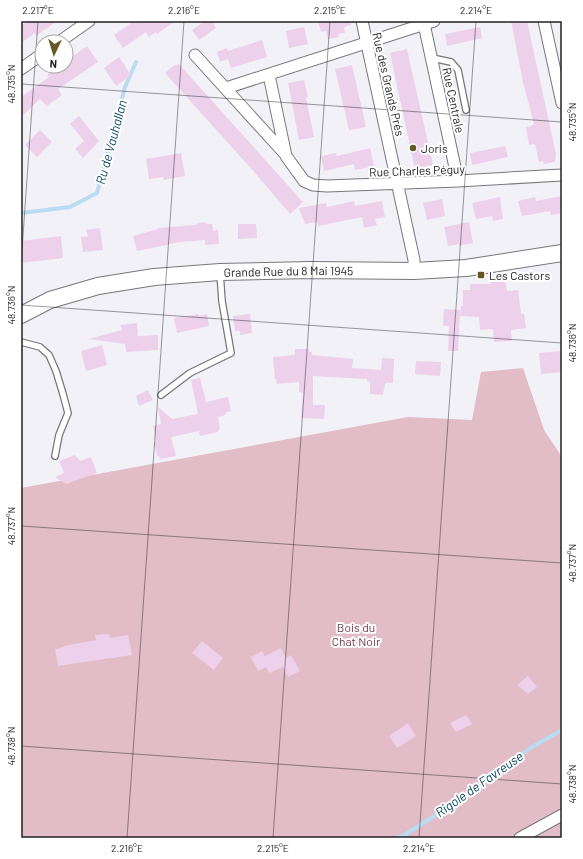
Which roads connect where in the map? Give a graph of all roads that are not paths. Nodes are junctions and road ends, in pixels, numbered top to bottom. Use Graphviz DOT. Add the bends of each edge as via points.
graph roads {
  1 [pos="89,21"];
  2 [pos="362,21"];
  3 [pos="544,21"];
  4 [pos="429,23"];
  5 [pos="70,34"];
  6 [pos="367,43"];
  7 [pos="195,55"];
  8 [pos="432,58"];
  9 [pos="34,59"];
  10 [pos="21,68"];
  11 [pos="269,75"];
  12 [pos="226,88"];
  13 [pos="562,103"];
  14 [pos="466,110"];
  15 [pos="286,156"];
  16 [pos="562,175"];
  17 [pos="458,181"];
  18 [pos="398,183"];
  19 [pos="562,253"];
  20 [pos="414,271"];
  21 [pos="220,272"];
  22 [pos="21,315"];
  23 [pos="21,342"];
  24 [pos="161,395"];
  25 [pos="55,456"];
  26 [pos="562,815"];
  27 [pos="520,838"];
  1 -- 5 [label="street"];
  2 -- 6 [label="street, Rue des Grands Prés"];
  3 -- 13 [label="street"];
  4 -- 6 [label="street"];
  4 -- 8 [label="street, Rue Centrale"];
  6 -- 11 [label="street"];
  6 -- 18 [label="street, Rue des Grands Prés"];
  7 -- 12 [label="street, Rue Charles Péguy"];
  8 -- 14 [label="lane" via="452,62 458,70"];
  8 -- 17 [label="street, Rue Centrale"];
  9 -- 10 [label="street"];
  11 -- 12 [label="street"];
  11 -- 15 [label="street, Rue Charles Péguy"];
  12 -- 15 [label="street, Rue Charles Péguy"];
  15 -- 18 [label="street, Rue Charles Péguy" via="304,181 313,185"];
  16 -- 17 [label="street, Rue Charles Péguy"];
  17 -- 18 [label="street, Rue Charles Péguy"];
  18 -- 20 [label="street, Rue des Grands Prés"];
  19 -- 20 [label="main road, Grande Rue du 8 Mai 1945" via="466,268"];
  20 -- 21 [label="main road, Grande Rue du 8 Mai 1945"];
  21 -- 22 [label="main road, Grande Rue du 8 Mai 1945" via="154,277 98,286 50,300"];
  21 -- 24 [label="lane" via="231,353 190,373"];
  23 -- 25 [label="lane" via="40,346 49,355 64,394 68,413 59,435"];
  26 -- 27 [label="street"];
}
